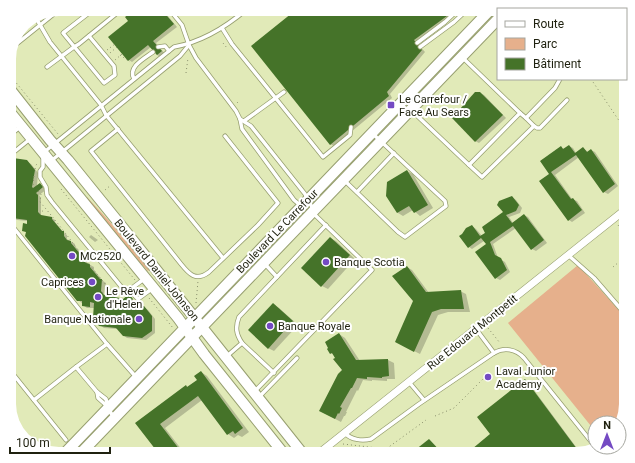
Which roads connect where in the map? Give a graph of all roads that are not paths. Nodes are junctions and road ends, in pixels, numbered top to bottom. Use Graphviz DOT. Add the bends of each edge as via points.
graph roads {
  1 [pos="85,16"];
  2 [pos="113,16"];
  3 [pos="175,16"];
  4 [pos="238,16"];
  5 [pos="450,16"];
  6 [pos="460,16"];
  7 [pos="483,16"];
  8 [pos="50,17"];
  9 [pos="497,21"];
  10 [pos="38,22"];
  11 [pos="40,25"];
  12 [pos="222,28"];
  13 [pos="89,36"];
  14 [pos="19,42"];
  15 [pos="417,44"];
  16 [pos="189,45"];
  17 [pos="74,47"];
  18 [pos="158,47"];
  19 [pos="420,47"];
  20 [pos="169,51"];
  21 [pos="154,52"];
  22 [pos="61,57"];
  23 [pos="461,57"];
  24 [pos="47,67"];
  25 [pos="134,79"];
  26 [pos="559,80"];
  27 [pos="284,92"];
  28 [pos="16,97"];
  29 [pos="276,98"];
  30 [pos="567,100"];
  31 [pos="101,105"];
  32 [pos="410,110"];
  33 [pos="520,113"];
  34 [pos="106,115"];
  35 [pos="526,118"];
  36 [pos="16,120"];
  37 [pos="242,120"];
  38 [pos="21,126"];
  39 [pos="534,126"];
  40 [pos="351,128"];
  41 [pos="118,129"];
  42 [pos="16,130"];
  43 [pos="372,133"];
  44 [pos="225,136"];
  45 [pos="30,138"];
  46 [pos="381,141"];
  47 [pos="53,144"];
  48 [pos="16,150"];
  49 [pos="43,153"];
  50 [pos="61,153"];
  51 [pos="394,153"];
  52 [pos="50,161"];
  53 [pos="469,165"];
  54 [pos="344,180"];
  55 [pos="357,192"];
  56 [pos="305,202"];
  57 [pos="314,213"];
  58 [pos="619,215"];
  59 [pos="326,225"];
  60 [pos="16,231"];
  61 [pos="568,255"];
  62 [pos="222,258"];
  63 [pos="264,263"];
  64 [pos="277,276"];
  65 [pos="146,278"];
  66 [pos="153,287"];
  67 [pos="128,292"];
  68 [pos="619,307"];
  69 [pos="194,317"];
  70 [pos="203,327"];
  71 [pos="185,328"];
  72 [pos="476,329"];
  73 [pos="192,338"];
  74 [pos="242,343"];
  75 [pos="107,344"];
  76 [pos="494,353"];
  77 [pos="226,357"];
  78 [pos="297,358"];
  79 [pos="76,367"];
  80 [pos="274,373"];
  81 [pos="16,378"];
  82 [pos="137,378"];
  83 [pos="409,382"];
  84 [pos="257,395"];
  85 [pos="34,400"];
  86 [pos="424,400"];
  87 [pos="108,408"];
  88 [pos="115,418"];
  89 [pos="344,433"];
  90 [pos="587,437"];
  91 [pos="66,440"];
  92 [pos="71,447"];
  93 [pos="87,447"];
  94 [pos="278,447"];
  95 [pos="298,447"];
  96 [pos="327,447"];
  1 -- 17 [label="lane" via="63,34"];
  2 -- 13 [label="lane"];
  3 -- 16 [label="lane" via="182,25"];
  4 -- 12 [label="lane"];
  5 -- 15 [label="lane"];
  6 -- 19 [label="lane"];
  7 -- 43 [label="street, Boulevard Le Carrefour"];
  8 -- 11 [label="lane"];
  9 -- 23 [label="street, Boulevard Le Carrefour"];
  10 -- 11 [label="lane"];
  11 -- 14 [label="lane"];
  11 -- 22 [label="lane"];
  12 -- 16 [label="lane"];
  12 -- 29 [label="lane"];
  13 -- 17 [label="lane"];
  13 -- 17 [label="lane" via="114,66 115,75 104,83"];
  16 -- 20 [label="lane" via="174,47"];
  16 -- 34 [label="lane" via="180,56"];
  16 -- 37 [label="lane" via="208,76"];
  17 -- 22 [label="lane"];
  18 -- 20 [label="lane" via="164,46"];
  20 -- 25 [label="lane"];
  21 -- 25 [label="lane" via="132,69"];
  22 -- 24 [label="lane"];
  22 -- 31 [label="lane"];
  23 -- 32 [label="street, Boulevard Le Carrefour"];
  23 -- 33 [label="lane"];
  25 -- 31 [label="lane"];
  26 -- 35 [label="lane"];
  27 -- 29 [label="lane"];
  28 -- 47 [label="street, Boulevard Daniel-Johnson"];
  29 -- 37 [label="lane"];
  29 -- 40 [label="lane" via="323,157 350,135"];
  30 -- 39 [label="lane" via="540,128"];
  31 -- 34 [label="lane"];
  31 -- 47 [label="lane"];
  32 -- 46 [label="street, Boulevard Le Carrefour"];
  32 -- 53 [label="lane"];
  33 -- 35 [label="lane"];
  33 -- 53 [label="lane"];
  34 -- 41 [label="lane"];
  34 -- 50 [label="lane"];
  35 -- 39 [label="lane"];
  36 -- 38 [label="street, Boulevard Daniel-Johnson"];
  37 -- 56 [label="lane" via="251,126 305,194"];
  37 -- 56 [label="lane" via="242,129 294,200"];
  38 -- 42 [label="lane"];
  38 -- 45 [label="street, Boulevard Daniel-Johnson"];
  39 -- 53 [label="lane" via="482,177"];
  41 -- 62 [label="lane"];
  41 -- 62 [label="lane" via="91,151 115,182 190,274 206,274"];
  43 -- 46 [label="lane"];
  43 -- 56 [label="street, Boulevard Le Carrefour"];
  44 -- 62 [label="lane" via="278,203"];
  45 -- 48 [label="lane"];
  45 -- 49 [label="street, Boulevard Daniel-Johnson"];
  46 -- 51 [label="lane"];
  46 -- 54 [label="street, Boulevard Le Carrefour"];
  47 -- 49 [label="lane"];
  47 -- 50 [label="street, Boulevard Daniel-Johnson"];
  49 -- 52 [label="street, Boulevard Daniel-Johnson"];
  49 -- 67 [label="lane" via="40,177 48,196 122,288"];
  50 -- 52 [label="lane"];
  50 -- 69 [label="street, Boulevard Daniel-Johnson"];
  51 -- 55 [label="lane"];
  51 -- 55 [label="lane" via="445,202 446,206 406,237"];
  52 -- 65 [label="street, Boulevard Daniel-Johnson"];
  54 -- 55 [label="lane"];
  54 -- 57 [label="street, Boulevard Le Carrefour"];
  56 -- 57 [label="lane"];
  56 -- 57 [label="lane"];
  56 -- 69 [label="street, Boulevard Le Carrefour"];
  57 -- 59 [label="lane"];
  57 -- 63 [label="street, Boulevard Le Carrefour"];
  58 -- 61 [label="street, Rue Edouard Montpetit"];
  59 -- 64 [label="lane"];
  59 -- 80 [label="lane" via="372,270"];
  60 -- 75 [label="lane"];
  61 -- 68 [label="lane" via="594,278"];
  61 -- 72 [label="street, Rue Edouard Montpetit"];
  63 -- 64 [label="lane"];
  63 -- 70 [label="street, Boulevard Le Carrefour"];
  64 -- 74 [label="lane" via="239,317 236,330"];
  65 -- 66 [label="street, Boulevard Daniel-Johnson"];
  65 -- 67 [label="lane"];
  66 -- 67 [label="lane" via="138,300"];
  66 -- 71 [label="street, Boulevard Daniel-Johnson"];
  69 -- 70 [label="street, Boulevard Daniel-Johnson"];
  69 -- 71 [label="street, Boulevard Le Carrefour"];
  70 -- 73 [label="street, Boulevard Le Carrefour"];
  70 -- 77 [label="street, Boulevard Daniel-Johnson"];
  71 -- 73 [label="street, Boulevard Daniel-Johnson"];
  71 -- 82 [label="street, Boulevard Le Carrefour"];
  72 -- 76 [label="lane"];
  72 -- 83 [label="street, Rue Edouard Montpetit"];
  73 -- 88 [label="street, Boulevard Le Carrefour"];
  73 -- 94 [label="street, Boulevard Daniel-Johnson"];
  74 -- 77 [label="lane"];
  74 -- 80 [label="lane"];
  75 -- 79 [label="lane"];
  75 -- 82 [label="lane"];
  76 -- 86 [label="lane"];
  76 -- 90 [label="lane" via="511,350 520,354"];
  77 -- 84 [label="street, Boulevard Daniel-Johnson"];
  78 -- 84 [label="lane"];
  79 -- 85 [label="lane"];
  79 -- 87 [label="lane" via="106,399"];
  80 -- 84 [label="lane"];
  81 -- 85 [label="lane"];
  82 -- 87 [label="street, Boulevard Le Carrefour"];
  83 -- 86 [label="lane"];
  83 -- 89 [label="street, Rue Edouard Montpetit"];
  84 -- 95 [label="street, Boulevard Daniel-Johnson"];
  85 -- 91 [label="lane"];
  86 -- 89 [label="lane" via="371,439 352,438"];
  87 -- 88 [label="lane"];
  87 -- 92 [label="street, Boulevard Le Carrefour"];
  88 -- 93 [label="street, Boulevard Le Carrefour"];
  89 -- 96 [label="street, Rue Edouard Montpetit"];
}
